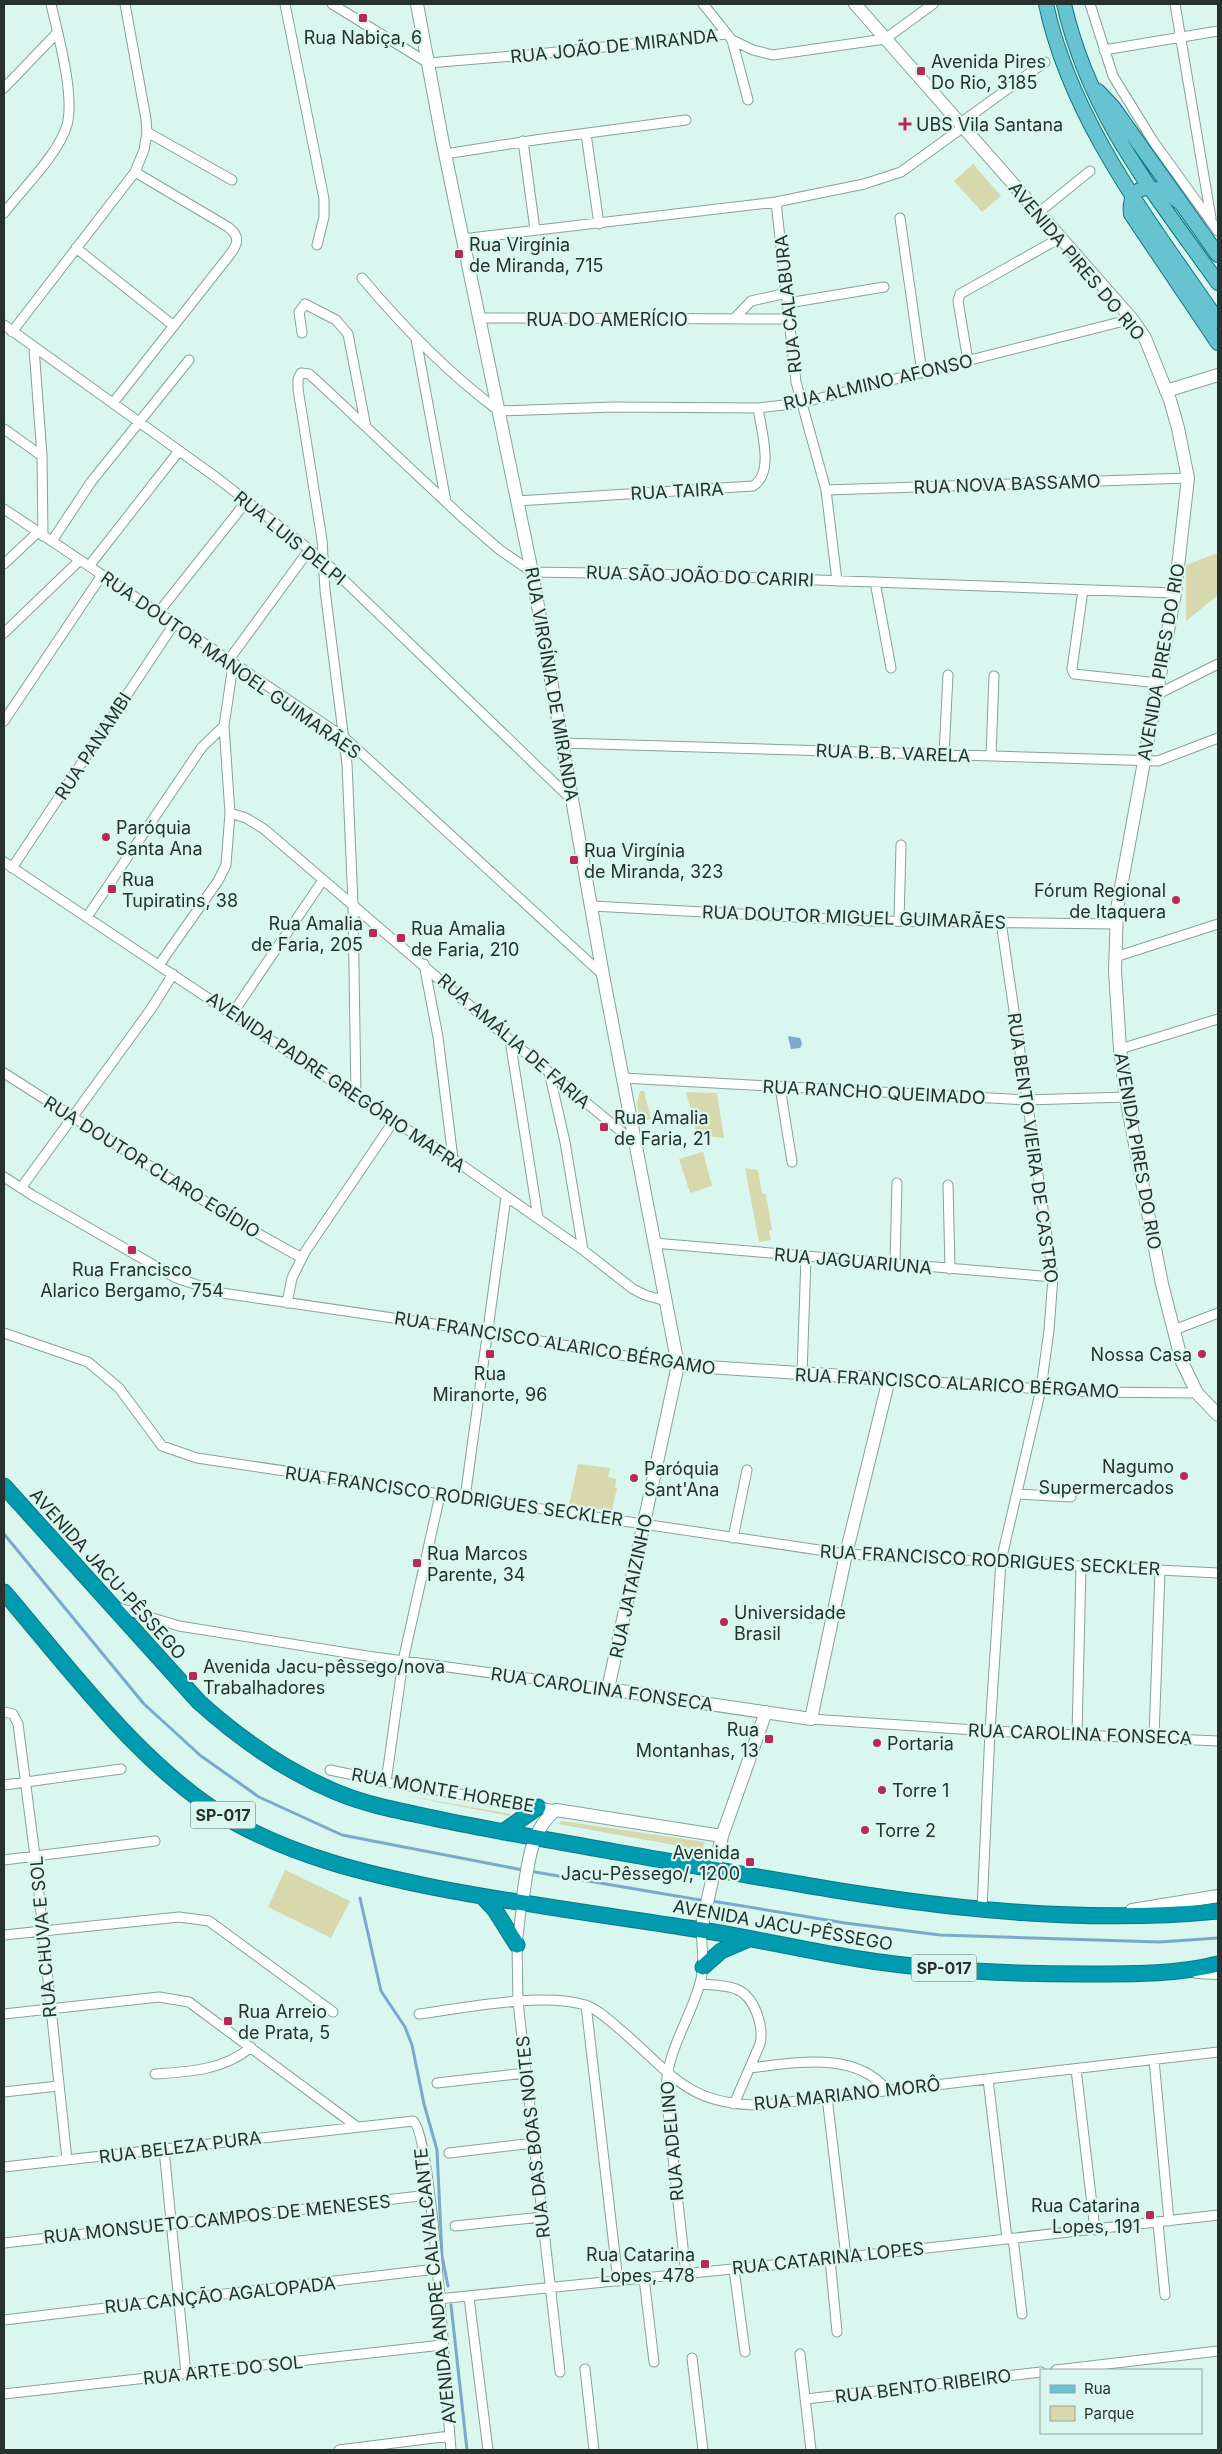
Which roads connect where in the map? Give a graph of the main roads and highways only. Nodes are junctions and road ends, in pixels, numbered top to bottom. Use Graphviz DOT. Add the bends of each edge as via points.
graph roads {
  1 [pos="1046,4"];
  2 [pos="1064,4"];
  3 [pos="1088,81"];
  4 [pos="1148,187"];
  5 [pos="1133,198"];
  6 [pos="1178,201"];
  7 [pos="1218,254"];
  8 [pos="1218,283"];
  9 [pos="1218,321"];
  10 [pos="1218,343"];
  11 [pos="4,1486"];
  12 [pos="4,1592"];
  13 [pos="538,1807"];
  14 [pos="503,1832"];
  15 [pos="483,1897"];
  16 [pos="1218,1911"];
  17 [pos="749,1939"];
  18 [pos="517,1945"];
  19 [pos="1218,1964"];
  20 [pos="703,1967"];
  1 -- 5 [label="main road" via="1073,85"];
  2 -- 3 [label="main road"];
  3 -- 4 [label="main road" via="1128,158"];
  3 -- 6 [label="main road" via="1113,107"];
  4 -- 5 [label="main road"];
  4 -- 6 [label="main road" via="1162,190"];
  4 -- 8 [label="main road"];
  5 -- 9 [label="main road"];
  5 -- 10 [label="main road" via="1130,210 1134,221"];
  6 -- 7 [label="main road"];
  11 -- 14 [label="highway, AVENIDA JACU-PÊSSEGO" via="199,1702 259,1751 346,1796 380,1807"];
  12 -- 15 [label="highway, AVENIDA JACU-PÊSSEGO / SP-017" via="118,1724 162,1769 209,1807 274,1842 308,1855 394,1879"];
  13 -- 14 [label="highway"];
  14 -- 16 [label="highway, AVENIDA JACU-PÊSSEGO" via="533,1842 712,1873 982,1910 1105,1915"];
  15 -- 17 [label="highway, AVENIDA JACU-PÊSSEGO / SP-017" via="523,1897 702,1926"];
  15 -- 18 [label="highway"];
  17 -- 19 [label="highway, AVENIDA JACU-PÊSSEGO / SP-017" via="860,1959 988,1972 1189,1971"];
  17 -- 20 [label="highway" via="721,1951"];
}
